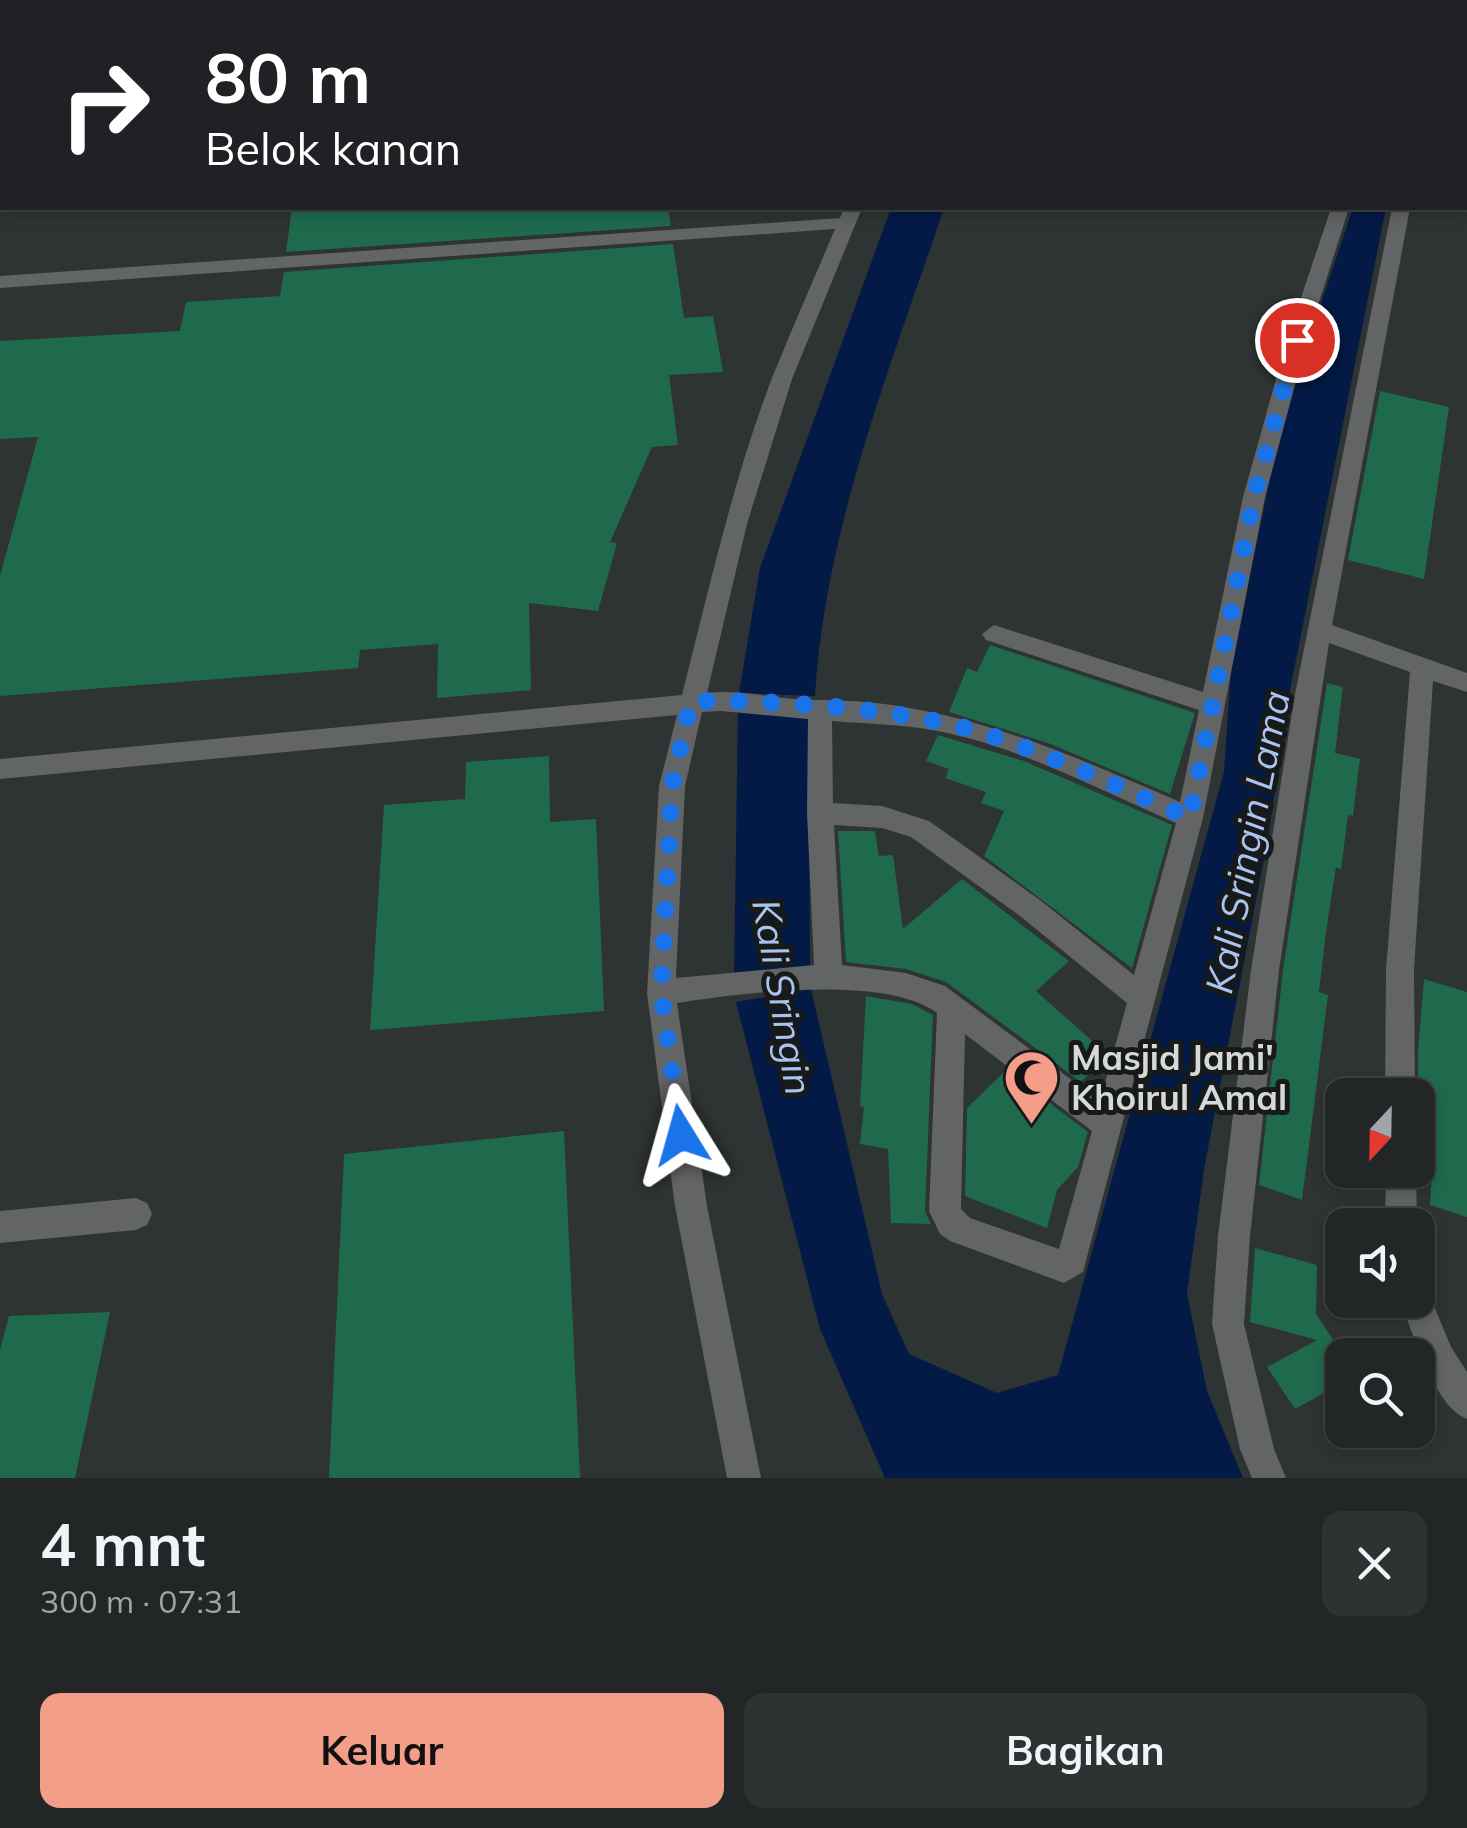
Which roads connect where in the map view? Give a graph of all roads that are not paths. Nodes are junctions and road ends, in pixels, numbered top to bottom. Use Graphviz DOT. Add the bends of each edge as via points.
graph roads {
  1 [pos="1339,210"];
  2 [pos="1401,210"];
  3 [pos="849,215"];
  4 [pos="0,282"];
  5 [pos="1319,630"];
  6 [pos="994,634"];
  7 [pos="1422,666"];
  8 [pos="1467,683"];
  9 [pos="691,701"];
  10 [pos="1211,704"];
  11 [pos="815,708"];
  12 [pos="0,769"];
  13 [pos="820,813"];
  14 [pos="1190,818"];
  15 [pos="825,977"];
  16 [pos="676,991"];
  17 [pos="1142,998"];
  18 [pos="951,1010"];
  19 [pos="1400,1078"];
  20 [pos="1108,1126"];
  21 [pos="136,1214"];
  22 [pos="0,1227"];
  23 [pos="1423,1318"];
  24 [pos="1467,1402"];
  25 [pos="744,1478"];
  26 [pos="1269,1478"];
  1 -- 10 [label="street" via="1254,497"];
  2 -- 5 [label="street"];
  3 -- 4 [label="street"];
  3 -- 9 [label="street" via="782,379"];
  5 -- 7 [label="street"];
  5 -- 26 [label="street" via="1265,970 1229,1288 1233,1356"];
  6 -- 10 [label="street"];
  7 -- 8 [label="street"];
  7 -- 19 [label="street" via="1400,969"];
  9 -- 11 [label="street"];
  9 -- 12 [label="street"];
  9 -- 16 [label="street" via="672,786"];
  10 -- 14 [label="street"];
  11 -- 13 [label="street"];
  11 -- 14 [label="street" via="977,731"];
  13 -- 15 [label="street"];
  13 -- 17 [label="street" via="882,816 920,829"];
  14 -- 17 [label="street"];
  15 -- 16 [label="street"];
  15 -- 18 [label="street" via="916,987"];
  16 -- 25 [label="street" via="691,1206"];
  17 -- 20 [label="street"];
  18 -- 20 [label="street"];
  18 -- 20 [label="street" via="951,1223 1064,1267 1072,1261"];
  21 -- 22 [label="street"];
  23 -- 24 [label="street"];
}
